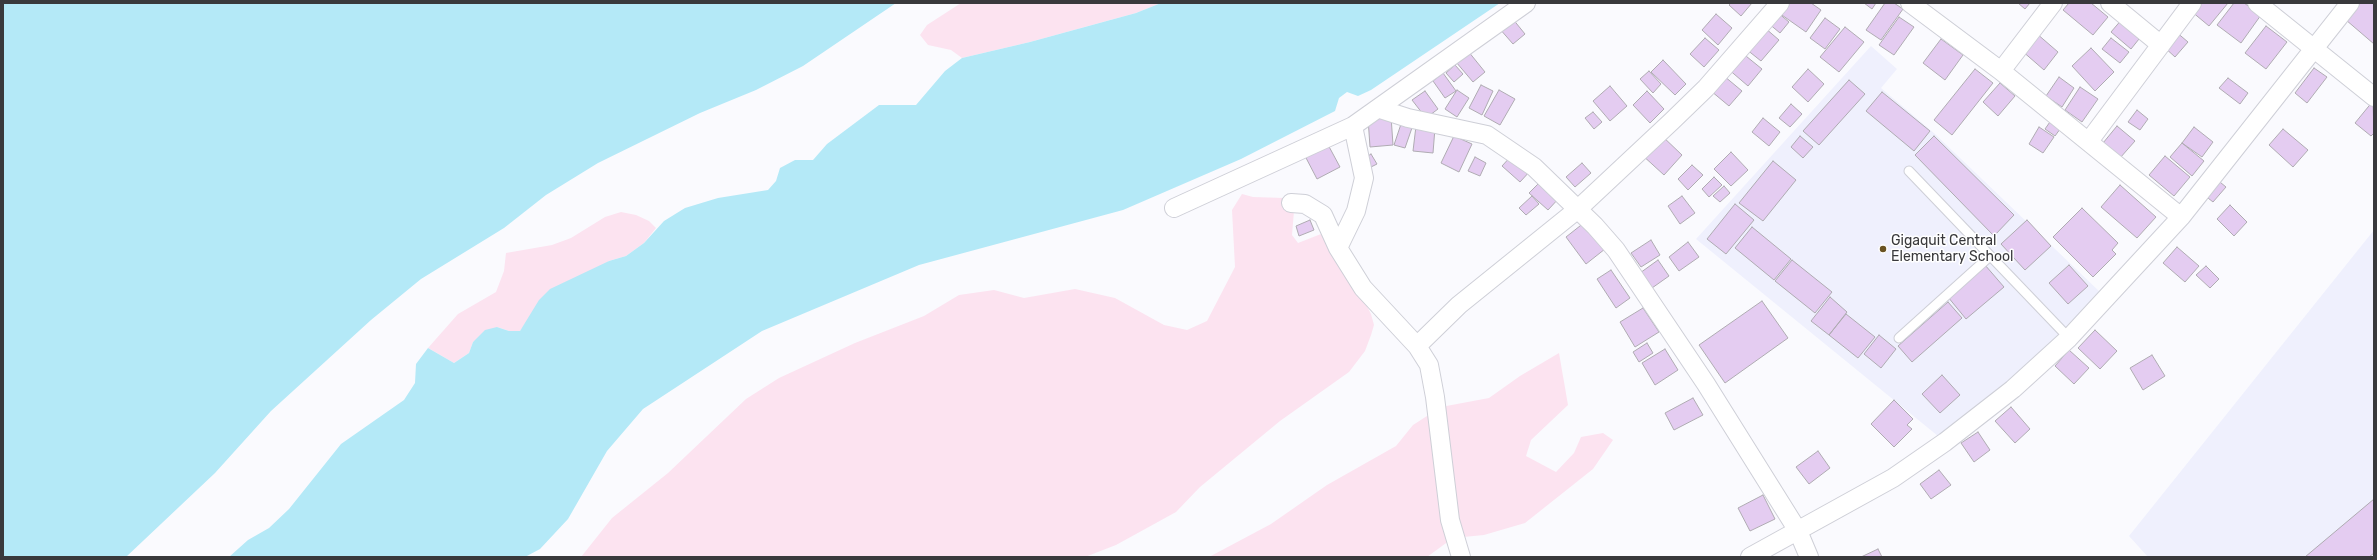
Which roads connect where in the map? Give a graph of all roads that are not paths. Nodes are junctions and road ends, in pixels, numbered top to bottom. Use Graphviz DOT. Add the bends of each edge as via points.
graph roads {
  1 [pos="1780,3"];
  2 [pos="1910,3"];
  3 [pos="2053,3"];
  4 [pos="2110,3"];
  5 [pos="2192,3"];
  6 [pos="2257,3"];
  7 [pos="2350,3"];
  8 [pos="1519,8"];
  9 [pos="2161,45"];
  10 [pos="2312,50"];
  11 [pos="2001,71"];
  12 [pos="2374,97"];
  13 [pos="1380,109"];
  14 [pos="1353,126"];
  15 [pos="2089,141"];
  16 [pos="1909,171"];
  17 [pos="1291,202"];
  18 [pos="1174,208"];
  19 [pos="1578,209"];
  20 [pos="2180,217"];
  21 [pos="1338,248"];
  22 [pos="1989,256"];
  23 [pos="1899,338"];
  24 [pos="2069,338"];
  25 [pos="1417,346"];
  26 [pos="1798,531"];
  27 [pos="1461,557"];
  28 [pos="1750,557"];
  29 [pos="1809,557"];
  1 -- 19 [label="street" via="1706,88"];
  2 -- 11 [label="street"];
  3 -- 11 [label="street"];
  4 -- 9 [label="street"];
  5 -- 9 [label="street"];
  6 -- 10 [label="street"];
  7 -- 10 [label="street"];
  8 -- 13 [label="street"];
  9 -- 15 [label="street"];
  10 -- 12 [label="street"];
  10 -- 20 [label="street"];
  11 -- 15 [label="street"];
  13 -- 14 [label="street"];
  13 -- 19 [label="street" via="1408,118 1487,135 1534,167"];
  14 -- 18 [label="street"];
  14 -- 21 [label="street" via="1364,178 1356,211"];
  15 -- 20 [label="street"];
  16 -- 22 [label="lane"];
  17 -- 21 [label="street" via="1304,204 1323,216"];
  19 -- 25 [label="street" via="1459,305"];
  19 -- 26 [label="street" via="1616,250 1706,384"];
  20 -- 24 [label="street"];
  21 -- 25 [label="street" via="1363,288"];
  22 -- 23 [label="lane"];
  22 -- 24 [label="lane"];
  24 -- 26 [label="street" via="2014,389 1945,442 1893,478"];
  25 -- 27 [label="street" via="1429,364 1439,423 1450,520"];
  26 -- 28 [label="street"];
  26 -- 29 [label="street"];
}
